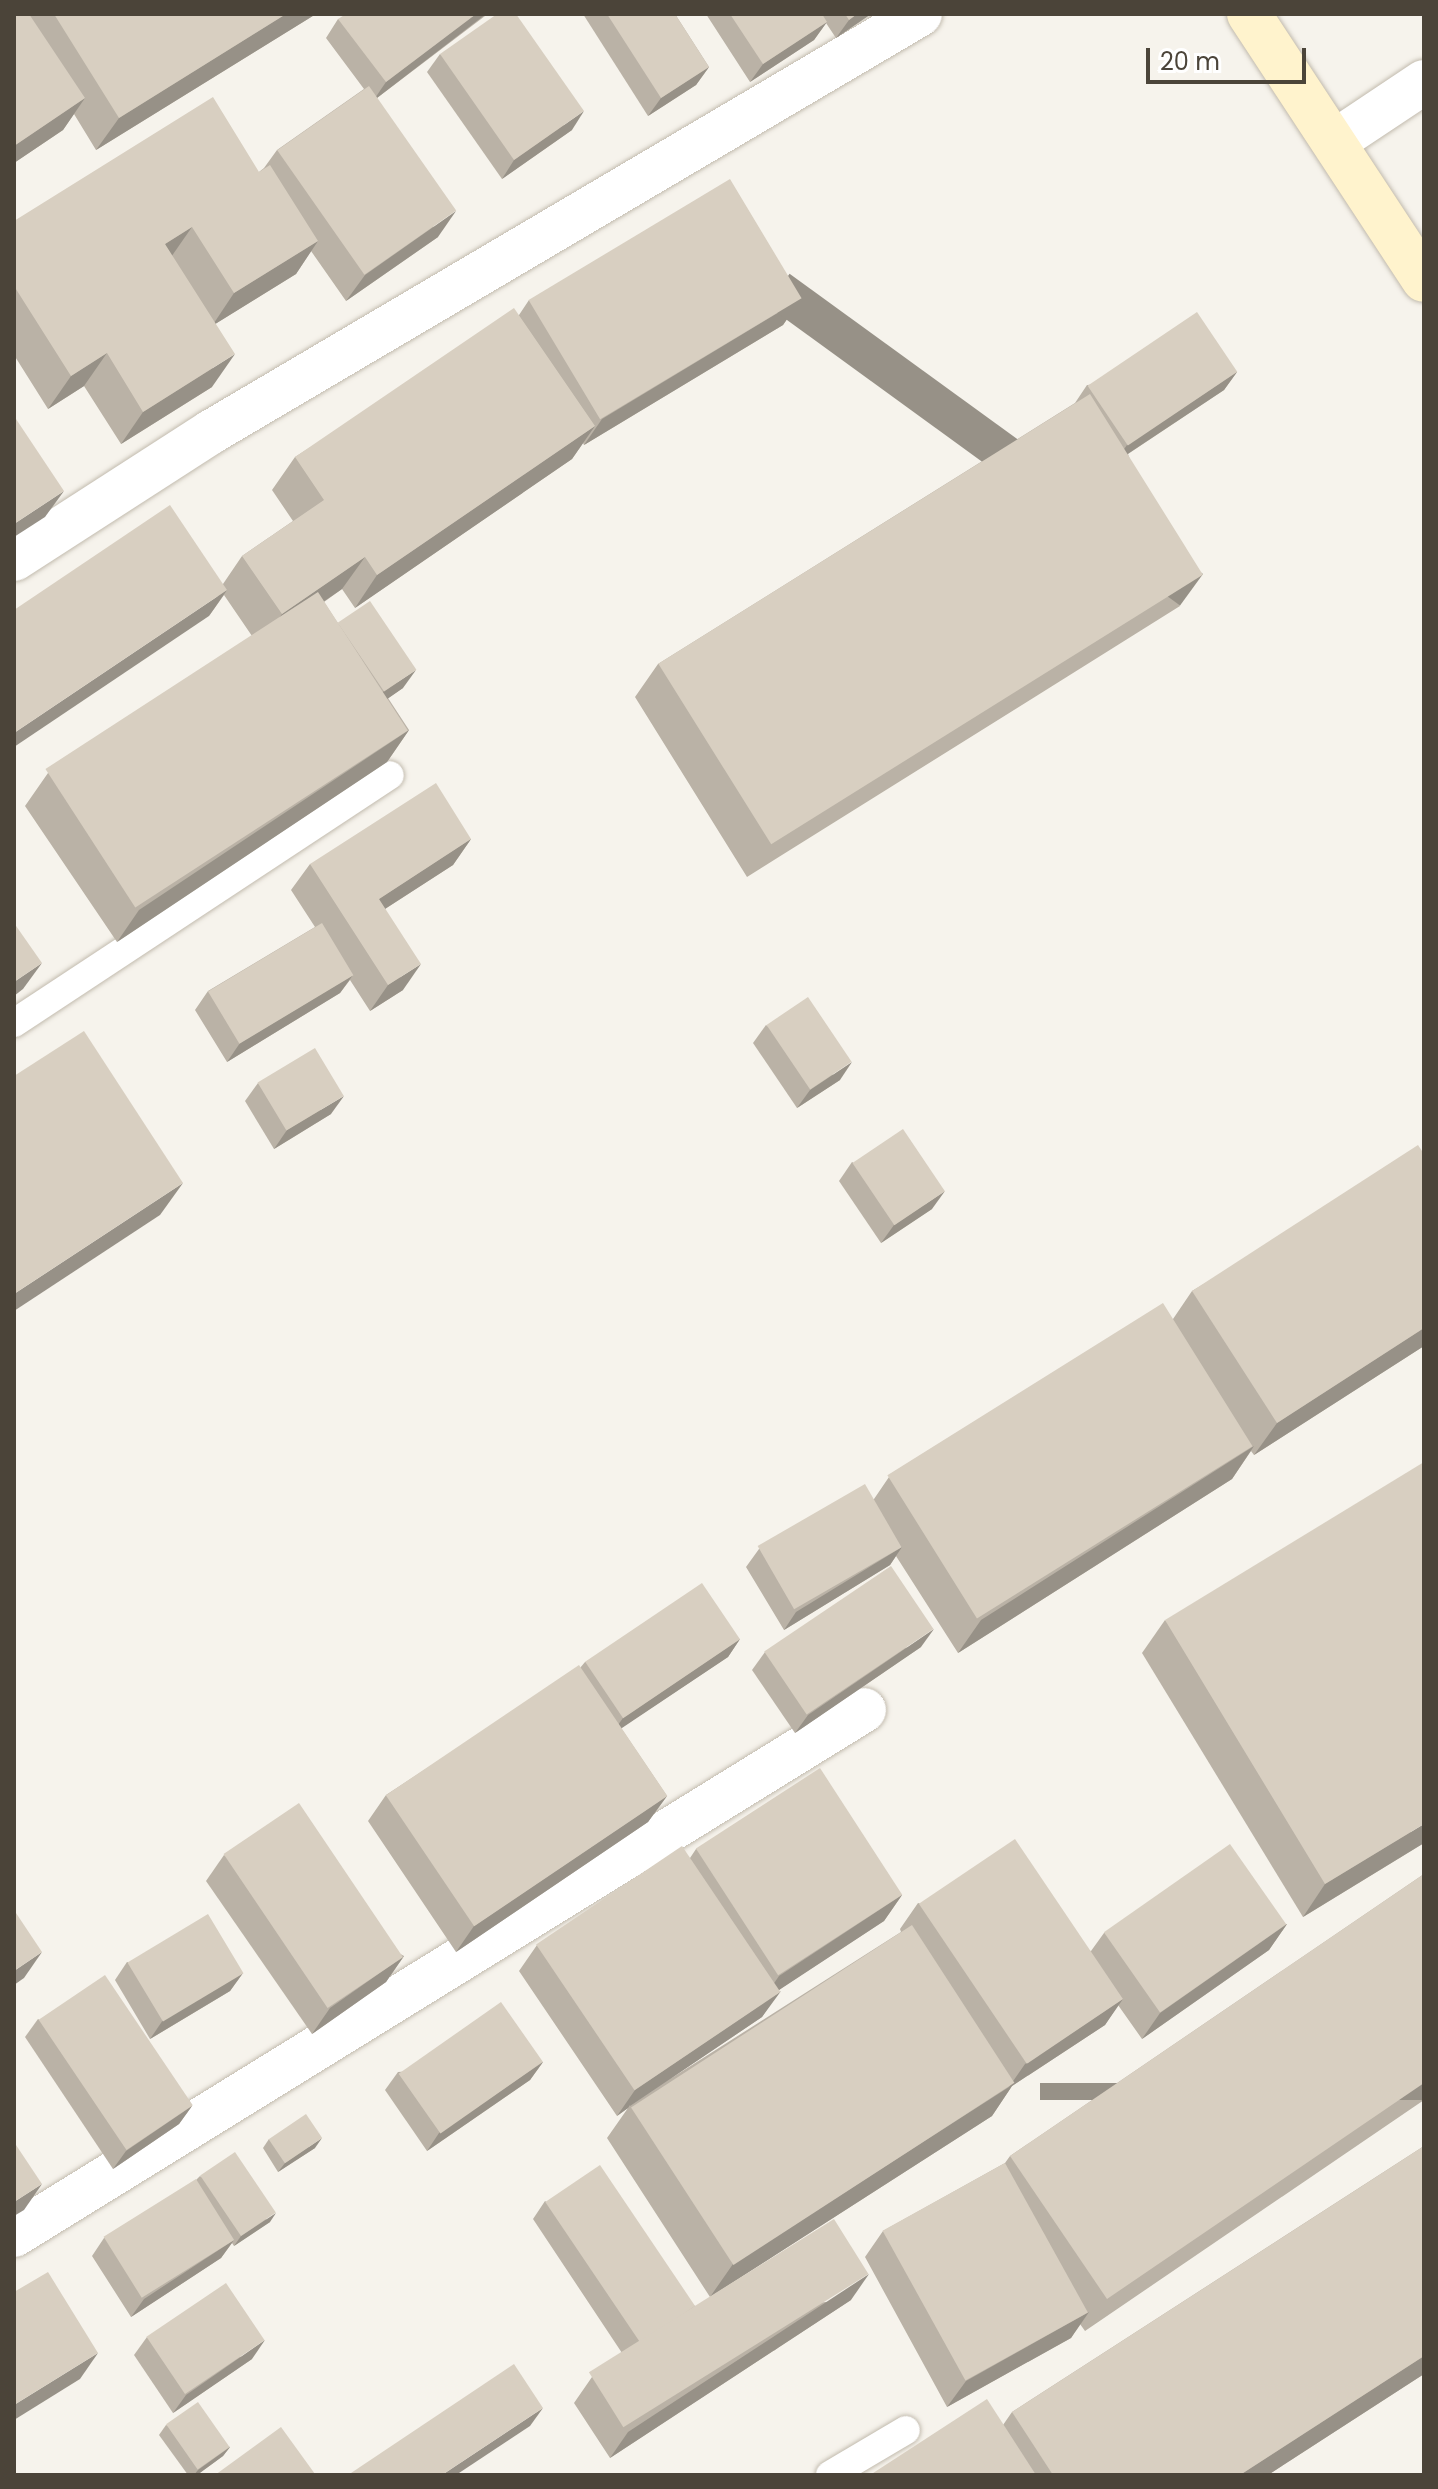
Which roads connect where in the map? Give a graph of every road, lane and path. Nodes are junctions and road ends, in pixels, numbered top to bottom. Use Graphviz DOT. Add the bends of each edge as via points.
graph roads {
  1 [pos="920,14"];
  2 [pos="1249,14"];
  3 [pos="1424,82"];
  4 [pos="1334,142"];
  5 [pos="1424,280"];
  6 [pos="14,559"];
  7 [pos="390,775"];
  8 [pos="14,1023"];
  9 [pos="864,1710"];
  10 [pos="14,2235"];
  11 [pos="906,2430"];
  12 [pos="830,2475"];
  1 -- 6 [label="street" via="211,432"];
  2 -- 4 [label="street"];
  3 -- 4 [label="street"];
  4 -- 5 [label="street"];
  7 -- 8 [label="lane"];
  9 -- 10 [label="street"];
  11 -- 12 [label="lane"];
}
